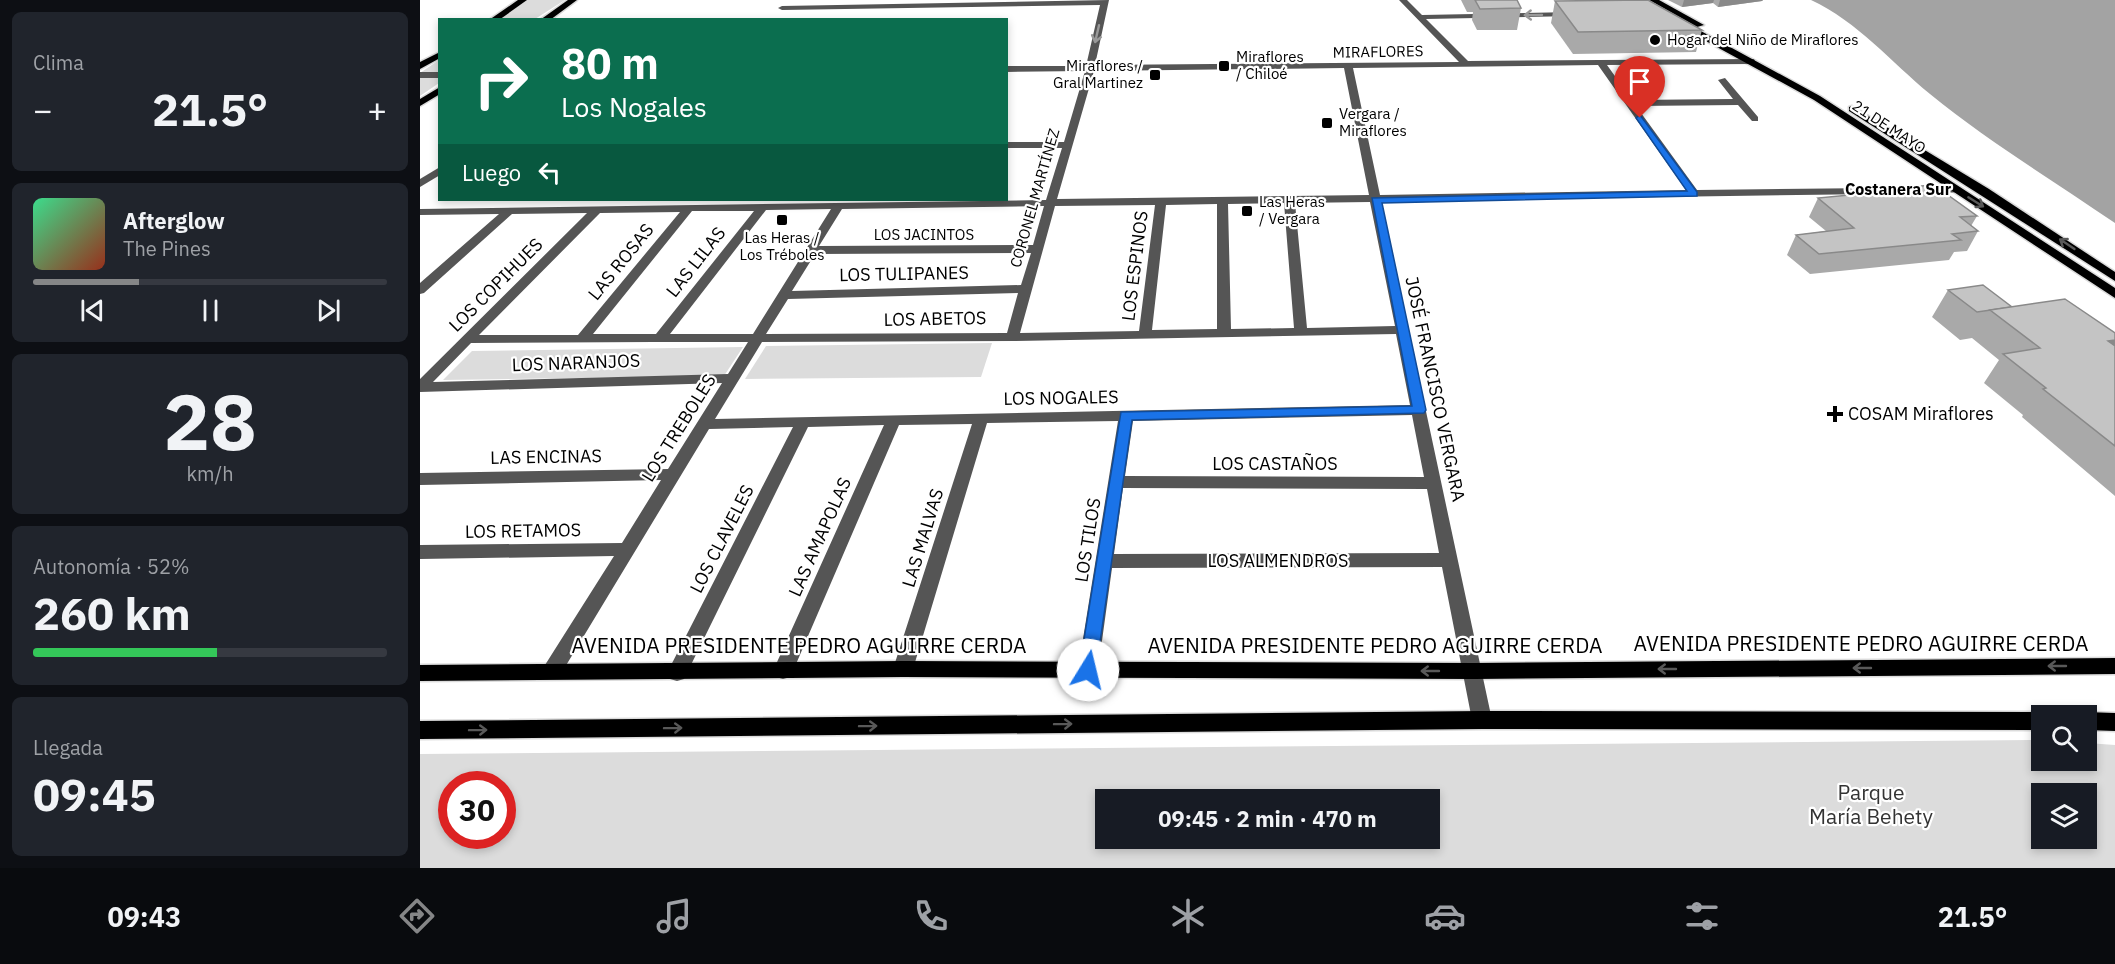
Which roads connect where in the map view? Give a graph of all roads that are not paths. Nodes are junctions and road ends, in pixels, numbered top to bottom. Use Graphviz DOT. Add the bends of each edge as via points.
graph roads {
  1 [pos="523,0"];
  2 [pos="573,0"];
  3 [pos="790,0"];
  4 [pos="1403,0"];
  5 [pos="1637,0"];
  6 [pos="1653,0"];
  7 [pos="1105,1"];
  8 [pos="1586,14"];
  9 [pos="1419,17"];
  10 [pos="496,18"];
  11 [pos="547,18"];
  12 [pos="438,55"];
  13 [pos="1751,61"];
  14 [pos="1601,63"];
  15 [pos="1466,64"];
  16 [pos="420,66"];
  17 [pos="1348,67"];
  18 [pos="1090,68"];
  19 [pos="1008,69"];
  20 [pos="420,75"];
  21 [pos="438,75"];
  22 [pos="1722,80"];
  23 [pos="438,91"];
  24 [pos="1741,102"];
  25 [pos="420,103"];
  26 [pos="1630,104"];
  27 [pos="1755,119"];
  28 [pos="1008,145"];
  29 [pos="1067,145"];
  30 [pos="438,171"];
  31 [pos="420,184"];
  32 [pos="1957,190"];
  33 [pos="1892,191"];
  34 [pos="1915,191"];
  35 [pos="1694,194"];
  36 [pos="1376,200"];
  37 [pos="1289,201"];
  38 [pos="1050,202"];
  39 [pos="1161,202"];
  40 [pos="1222,202"];
  41 [pos="720,203"];
  42 [pos="839,206"];
  43 [pos="763,207"];
  44 [pos="689,208"];
  45 [pos="597,209"];
  46 [pos="510,210"];
  47 [pos="420,212"];
  48 [pos="1036,249"];
  49 [pos="812,250"];
  50 [pos="2115,277"];
  51 [pos="1025,289"];
  52 [pos="420,290"];
  53 [pos="2115,294"];
  54 [pos="784,295"];
  55 [pos="1403,330"];
  56 [pos="1301,331"];
  57 [pos="1224,332"];
  58 [pos="1145,334"];
  59 [pos="1012,337"];
  60 [pos="467,339"];
  61 [pos="757,339"];
  62 [pos="580,340"];
  63 [pos="658,340"];
  64 [pos="733,378"];
  65 [pos="420,387"];
  66 [pos="1420,410"];
  67 [pos="1126,416"];
  68 [pos="894,419"];
  69 [pos="981,419"];
  70 [pos="803,423"];
  71 [pos="704,424"];
  72 [pos="674,474"];
  73 [pos="420,479"];
  74 [pos="1116,482"];
  75 [pos="1435,483"];
  76 [pos="627,549"];
  77 [pos="420,552"];
  78 [pos="1451,560"];
  79 [pos="1104,561"];
  80 [pos="2115,666"];
  81 [pos="903,669"];
  82 [pos="1088,670"];
  83 [pos="552,671"];
  84 [pos="783,671"];
  85 [pos="1474,671"];
  86 [pos="420,673"];
  87 [pos="677,673"];
  88 [pos="1482,720"];
  89 [pos="2031,721"];
  90 [pos="2097,721"];
  91 [pos="2115,722"];
  92 [pos="420,730"];
  1 -- 10 [label="main road"];
  2 -- 11 [label="main road"];
  3 -- 7 [label="street" via="779,11"];
  4 -- 9 [label="street"];
  5 -- 13 [label="main road, 21 DE MAYO"];
  50 -- 6 [label="main road, 21 DE MAYO, one-way" via="1985,191 1834,99"];
  7 -- 18 [label="street, CORONEL MARTÍNEZ, one-way"];
  8 -- 9 [label="street, one-way"];
  9 -- 15 [label="street"];
  12 -- 16 [label="main road"];
  13 -- 14 [label="street, MIRAFLORES"];
  13 -- 32 [label="main road, 21 DE MAYO" via="1817,98"];
  14 -- 15 [label="street, MIRAFLORES"];
  14 -- 26 [label="street"];
  15 -- 17 [label="street, MIRAFLORES"];
  17 -- 18 [label="street, MIRAFLORES"];
  17 -- 36 [label="street, JOSÉ FRANCISCO VERGARA"];
  18 -- 19 [label="street, MIRAFLORES"];
  18 -- 29 [label="street, CORONEL MARTÍNEZ"];
  20 -- 21 [label="street"];
  22 -- 24 [label="street"];
  23 -- 25 [label="main road"];
  24 -- 26 [label="street"];
  24 -- 27 [label="street"];
  26 -- 35 [label="street"];
  28 -- 29 [label="street"];
  29 -- 38 [label="street, CORONEL MARTÍNEZ"];
  30 -- 31 [label="street"];
  32 -- 34 [label="street"];
  32 -- 53 [label="main road, 21 DE MAYO, one-way"];
  33 -- 35 [label="street"];
  35 -- 36 [label="street"];
  36 -- 37 [label="street"];
  36 -- 55 [label="street, JOSÉ FRANCISCO VERGARA"];
  37 -- 40 [label="street"];
  37 -- 56 [label="street"];
  38 -- 39 [label="street"];
  38 -- 42 [label="street"];
  38 -- 48 [label="street, CORONEL MARTÍNEZ"];
  39 -- 40 [label="street"];
  39 -- 58 [label="street, LOS ESPINOS"];
  40 -- 57 [label="street"];
  41 -- 43 [label="street"];
  41 -- 44 [label="street"];
  42 -- 43 [label="street"];
  42 -- 49 [label="street, LOS TREBOLES"];
  43 -- 63 [label="street, LAS LILAS"];
  44 -- 45 [label="street"];
  44 -- 62 [label="street, LAS ROSAS"];
  45 -- 46 [label="street"];
  45 -- 60 [label="street, LOS COPIHUES"];
  46 -- 47 [label="street"];
  46 -- 52 [label="street"];
  48 -- 49 [label="street, LOS JACINTOS"];
  48 -- 51 [label="street, CORONEL MARTÍNEZ"];
  49 -- 54 [label="street, LOS TREBOLES"];
  51 -- 54 [label="street, LOS TULIPANES"];
  51 -- 59 [label="street, CORONEL MARTÍNEZ"];
  54 -- 61 [label="street, LOS TREBOLES"];
  55 -- 56 [label="street, LOS ABETOS"];
  55 -- 66 [label="street, JOSÉ FRANCISCO VERGARA"];
  56 -- 57 [label="street, LOS ABETOS"];
  57 -- 58 [label="street, LOS ABETOS"];
  58 -- 59 [label="street, LOS ABETOS"];
  59 -- 61 [label="street, LOS ABETOS"];
  60 -- 62 [label="street, LOS ABETOS"];
  60 -- 65 [label="street, LOS COPIHUES"];
  61 -- 63 [label="street, LOS ABETOS"];
  61 -- 64 [label="street, LOS TREBOLES"];
  62 -- 63 [label="street, LOS ABETOS"];
  64 -- 65 [label="street, LOS NARANJOS"];
  64 -- 71 [label="street, LOS TREBOLES"];
  66 -- 67 [label="street, LOS NOGALES"];
  66 -- 75 [label="street, JOSÉ FRANCISCO VERGARA"];
  67 -- 69 [label="street, LOS NOGALES"];
  67 -- 74 [label="street, LOS TILOS"];
  68 -- 69 [label="street, LOS NOGALES"];
  68 -- 70 [label="street, LOS NOGALES"];
  68 -- 84 [label="street, LAS AMAPOLAS"];
  69 -- 81 [label="street, LAS MALVAS"];
  70 -- 71 [label="street, LOS NOGALES"];
  70 -- 87 [label="street, LOS CLAVELES"];
  71 -- 72 [label="street, LOS TREBOLES"];
  72 -- 73 [label="street, LAS ENCINAS"];
  72 -- 76 [label="street, LOS TREBOLES"];
  74 -- 75 [label="street, LOS CASTAÑOS"];
  74 -- 79 [label="street, LOS TILOS"];
  75 -- 78 [label="street, JOSÉ FRANCISCO VERGARA"];
  76 -- 77 [label="street, LOS RETAMOS"];
  76 -- 83 [label="street, LOS TREBOLES"];
  78 -- 79 [label="street, LOS ALMENDROS"];
  78 -- 85 [label="street, JOSÉ FRANCISCO VERGARA"];
  79 -- 82 [label="street, LOS TILOS"];
  80 -- 85 [label="main road, AVENIDA PRESIDENTE PEDRO AGUIRRE CERDA, one-way"];
  81 -- 82 [label="main road, AVENIDA PRESIDENTE PEDRO AGUIRRE CERDA"];
  81 -- 84 [label="main road, AVENIDA PRESIDENTE PEDRO AGUIRRE CERDA"];
  85 -- 82 [label="main road, AVENIDA PRESIDENTE PEDRO AGUIRRE CERDA, one-way"];
  83 -- 86 [label="main road, AVENIDA PRESIDENTE PEDRO AGUIRRE CERDA"];
  83 -- 87 [label="main road, AVENIDA PRESIDENTE PEDRO AGUIRRE CERDA"];
  84 -- 87 [label="main road, AVENIDA PRESIDENTE PEDRO AGUIRRE CERDA"];
  85 -- 88 [label="street, JOSÉ FRANCISCO VERGARA"];
  88 -- 89 [label="main road"];
  92 -- 88 [label="main road, one-way"];
  90 -- 91 [label="main road"];
}
